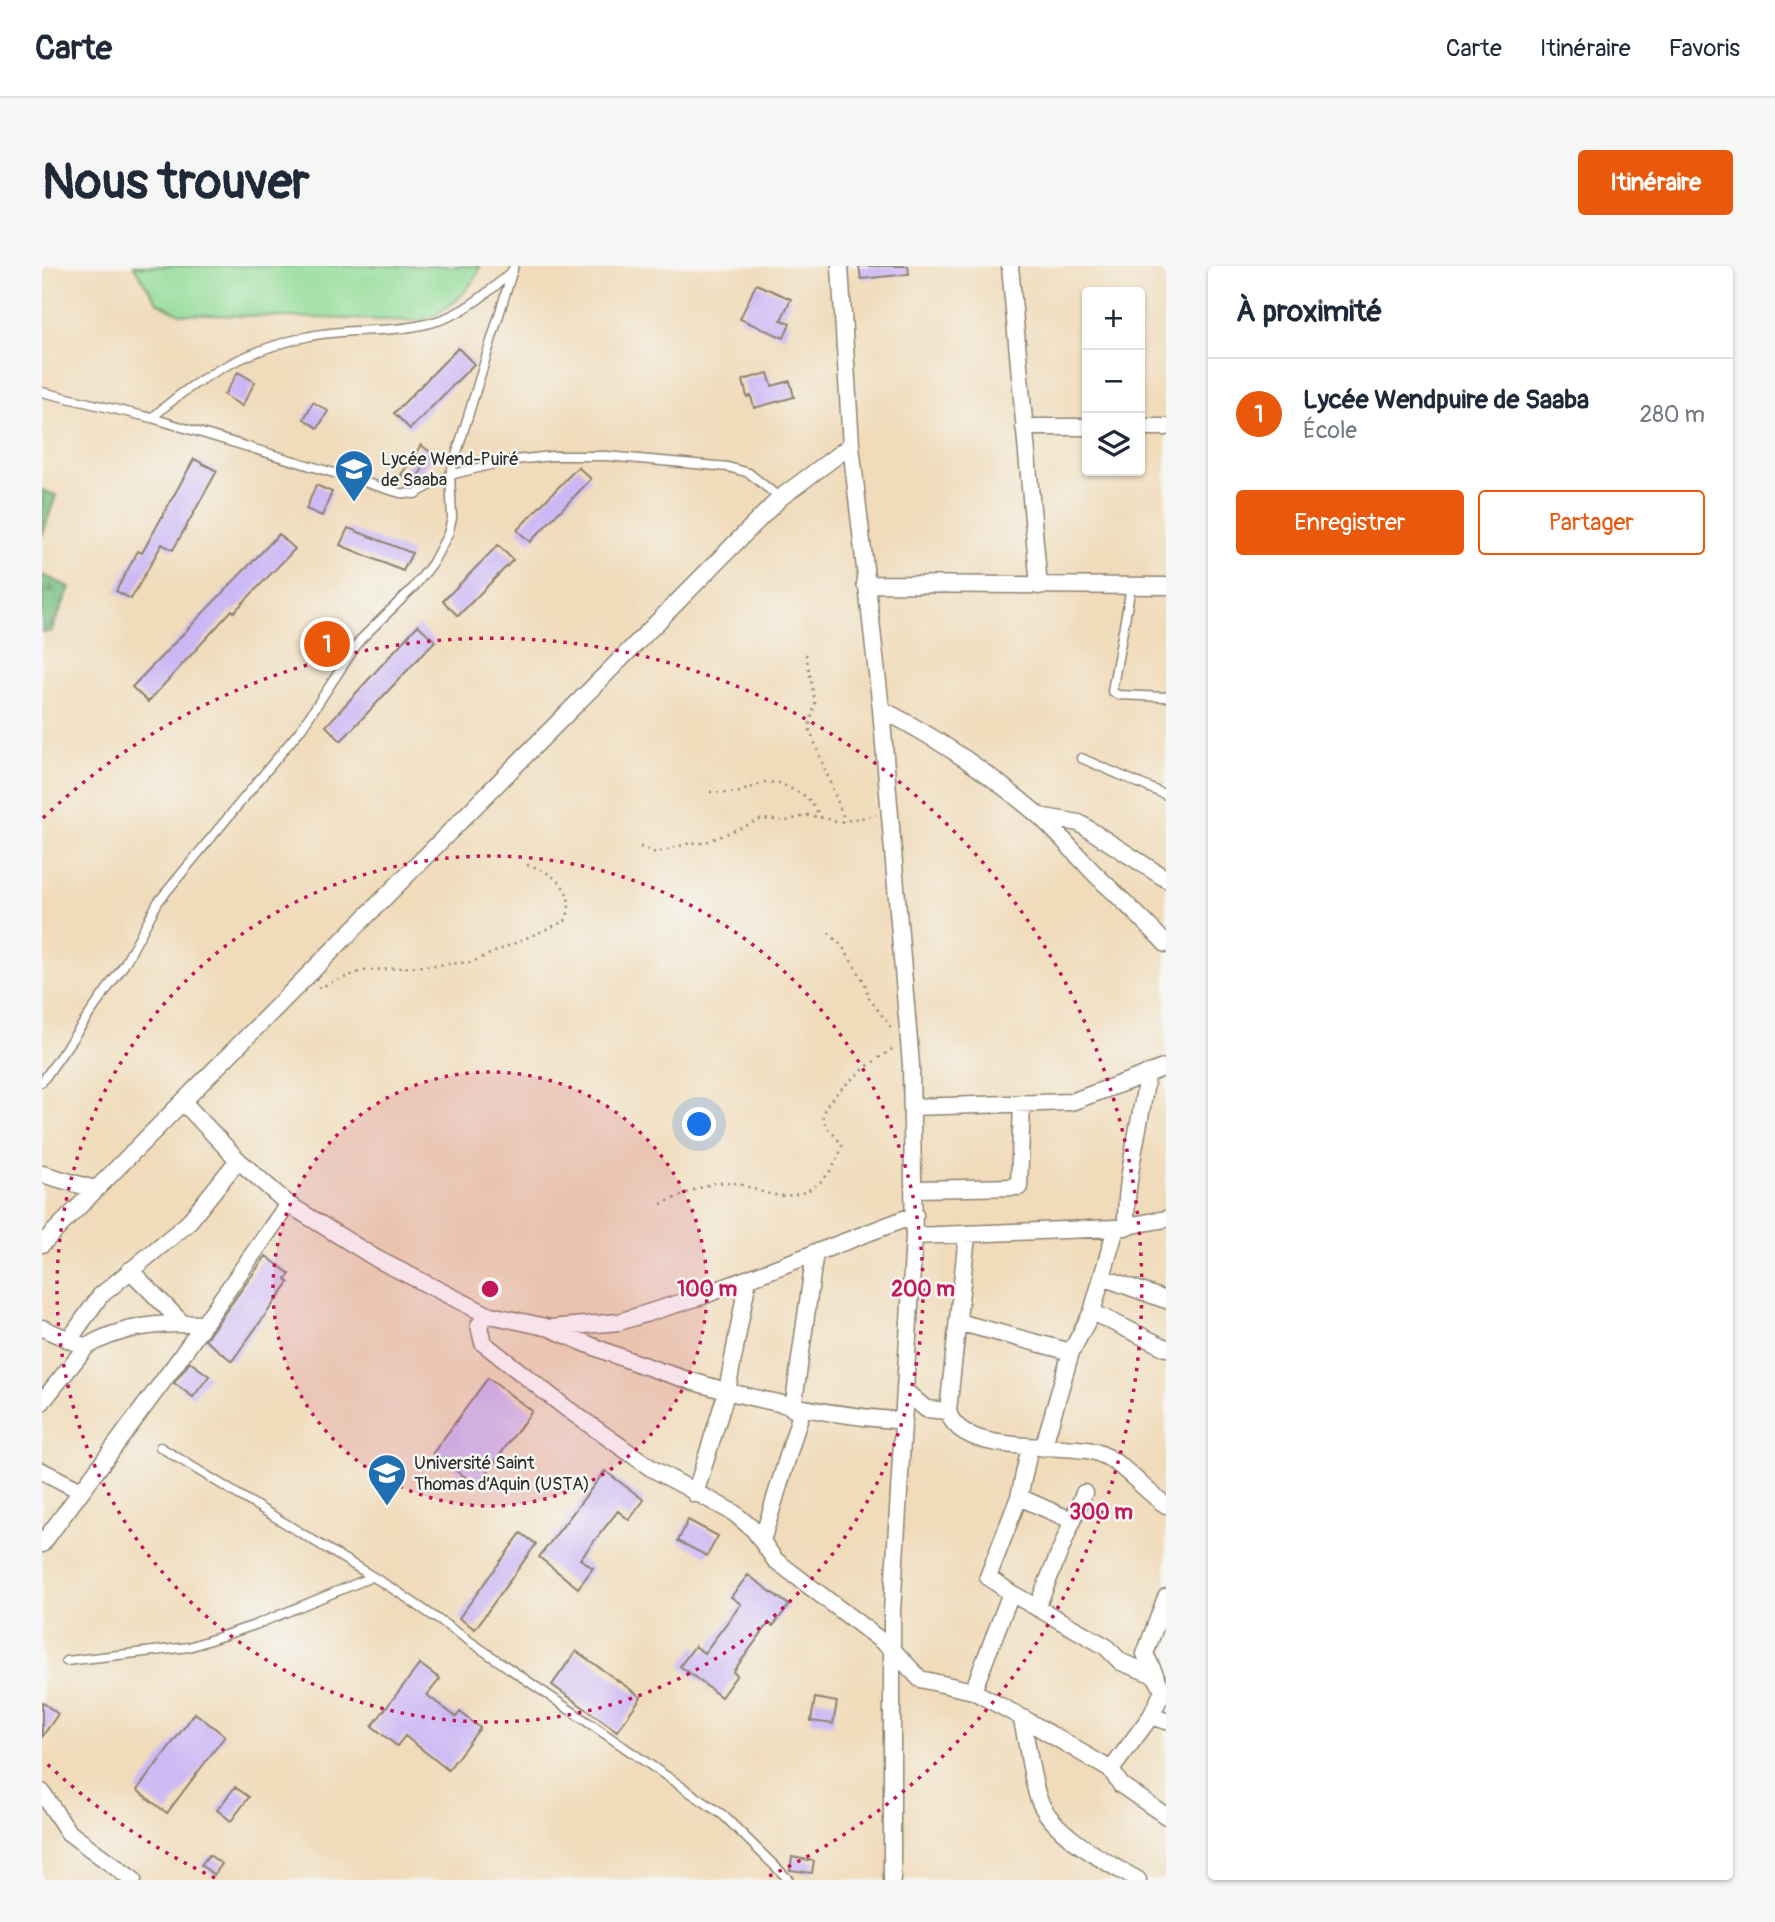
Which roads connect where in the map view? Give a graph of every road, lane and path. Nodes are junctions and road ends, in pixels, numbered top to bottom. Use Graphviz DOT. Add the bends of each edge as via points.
graph roads {
  1 [pos="840,266"];
  2 [pos="1010,266"];
  3 [pos="514,268"];
  4 [pos="42,392"];
  5 [pos="152,418"];
  6 [pos="1024,427"];
  7 [pos="1082,427"];
  8 [pos="1145,427"];
  9 [pos="1166,427"];
  10 [pos="852,445"];
  11 [pos="450,475"];
  12 [pos="780,498"];
  13 [pos="865,584"];
  14 [pos="1039,586"];
  15 [pos="1166,586"];
  16 [pos="1131,587"];
  17 [pos="806,654"];
  18 [pos="1166,697"];
  19 [pos="881,709"];
  20 [pos="1081,758"];
  21 [pos="710,792"];
  22 [pos="1166,795"];
  23 [pos="890,813"];
  24 [pos="1039,816"];
  25 [pos="821,817"];
  26 [pos="845,821"];
  27 [pos="640,847"];
  28 [pos="527,865"];
  29 [pos="1166,879"];
  30 [pos="829,933"];
  31 [pos="1166,944"];
  32 [pos="316,989"];
  33 [pos="909,1039"];
  34 [pos="1166,1067"];
  35 [pos="1147,1074"];
  36 [pos="42,1082"];
  37 [pos="183,1102"];
  38 [pos="1022,1103"];
  39 [pos="912,1107"];
  40 [pos="238,1160"];
  41 [pos="42,1174"];
  42 [pos="94,1189"];
  43 [pos="915,1189"];
  44 [pos="288,1203"];
  45 [pos="662,1204"];
  46 [pos="915,1215"];
  47 [pos="1164,1224"];
  48 [pos="1121,1227"];
  49 [pos="914,1236"];
  50 [pos="967,1236"];
  51 [pos="42,1244"];
  52 [pos="815,1252"];
  53 [pos="130,1270"];
  54 [pos="1102,1277"];
  55 [pos="748,1279"];
  56 [pos="1166,1300"];
  57 [pos="1092,1312"];
  58 [pos="486,1314"];
  59 [pos="958,1322"];
  60 [pos="183,1324"];
  61 [pos="202,1324"];
  62 [pos="42,1328"];
  63 [pos="550,1328"];
  64 [pos="69,1340"];
  65 [pos="86,1347"];
  66 [pos="1166,1348"];
  67 [pos="1071,1352"];
  68 [pos="727,1391"];
  69 [pos="906,1392"];
  70 [pos="42,1402"];
  71 [pos="798,1409"];
  72 [pos="948,1411"];
  73 [pos="904,1421"];
  74 [pos="160,1447"];
  75 [pos="1037,1448"];
  76 [pos="42,1471"];
  77 [pos="81,1491"];
  78 [pos="695,1493"];
  79 [pos="1084,1493"];
  80 [pos="1019,1497"];
  81 [pos="1166,1505"];
  82 [pos="1073,1521"];
  83 [pos="762,1541"];
  84 [pos="42,1544"];
  85 [pos="372,1577"];
  86 [pos="1011,1593"];
  87 [pos="1166,1597"];
  88 [pos="1037,1607"];
  89 [pos="892,1649"];
  90 [pos="65,1661"];
  91 [pos="1154,1675"];
  92 [pos="973,1691"];
  93 [pos="1021,1717"];
  94 [pos="1159,1718"];
  95 [pos="1111,1770"];
  96 [pos="42,1792"];
  97 [pos="1166,1816"];
  98 [pos="133,1880"];
  99 [pos="789,1880"];
  100 [pos="892,1880"];
  101 [pos="1138,1880"];
  1 -- 10 [label="street"];
  2 -- 6 [label="street"];
  3 -- 5 [label="lane" via="479,300 447,318 415,326 305,337 236,360 182,390"];
  3 -- 11 [label="lane"];
  4 -- 5 [label="lane"];
  5 -- 11 [label="lane" via="401,493 415,494"];
  6 -- 7 [label="street"];
  6 -- 14 [label="street"];
  8 -- 9 [label="street"];
  10 -- 12 [label="street"];
  10 -- 13 [label="street"];
  11 -- 12 [label="lane" via="506,461 606,456 728,467 749,473"];
  11 -- 36 [label="lane" via="452,518 432,564 360,640 301,729 158,902 124,965"];
  12 -- 37 [label="street"];
  13 -- 14 [label="street"];
  13 -- 19 [label="street"];
  14 -- 16 [label="street"];
  15 -- 16 [label="street"];
  16 -- 18 [label="lane" via="1112,691"];
  17 -- 26 [label="path" via="815,703 809,728"];
  19 -- 23 [label="street"];
  19 -- 24 [label="street" via="976,765"];
  20 -- 22 [label="lane"];
  21 -- 25 [label="path" via="737,793 765,782 780,783 807,797"];
  23 -- 26 [label="path"];
  23 -- 33 [label="street"];
  24 -- 29 [label="street" via="1079,823"];
  24 -- 31 [label="street"];
  25 -- 26 [label="path"];
  25 -- 27 [label="path" via="762,819 704,843 656,853"];
  28 -- 32 [label="path" via="540,868 563,885 568,897 565,921 472,961 362,971"];
  30 -- 33 [label="path" via="857,968 875,1007 896,1034"];
  33 -- 39 [label="street"];
  33 -- 45 [label="path" via="886,1052 823,1107 823,1121 842,1146 813,1190 794,1196 774,1195 735,1182 717,1182"];
  34 -- 35 [label="street"];
  35 -- 38 [label="street" via="1071,1102"];
  35 -- 48 [label="street"];
  37 -- 40 [label="street"];
  37 -- 42 [label="street"];
  38 -- 39 [label="street"];
  38 -- 43 [label="street" via="1019,1187"];
  39 -- 43 [label="street"];
  40 -- 44 [label="street"];
  40 -- 53 [label="street" via="187,1224"];
  41 -- 42 [label="street"];
  42 -- 51 [label="street"];
  43 -- 46 [label="street"];
  44 -- 58 [label="street" via="377,1259"];
  44 -- 61 [label="street"];
  46 -- 49 [label="street"];
  46 -- 52 [label="street"];
  47 -- 48 [label="street"];
  48 -- 50 [label="street"];
  48 -- 54 [label="street"];
  49 -- 50 [label="street"];
  49 -- 69 [label="street"];
  50 -- 59 [label="street"];
  52 -- 55 [label="street"];
  52 -- 71 [label="street"];
  53 -- 60 [label="street"];
  53 -- 64 [label="street" via="100,1296"];
  54 -- 56 [label="street"];
  54 -- 57 [label="street"];
  55 -- 63 [label="street" via="619,1322"];
  55 -- 68 [label="street"];
  57 -- 66 [label="street"];
  57 -- 67 [label="street"];
  58 -- 63 [label="street"];
  58 -- 78 [label="street" via="479,1329 483,1343 609,1439"];
  59 -- 67 [label="street"];
  59 -- 72 [label="street"];
  60 -- 61 [label="street"];
  60 -- 65 [label="street" via="133,1328"];
  61 -- 77 [label="street"];
  62 -- 64 [label="street"];
  63 -- 68 [label="street" via="609,1355"];
  64 -- 65 [label="street"];
  65 -- 70 [label="street"];
  67 -- 75 [label="street"];
  68 -- 71 [label="street"];
  68 -- 78 [label="street"];
  69 -- 72 [label="street" via="926,1409"];
  69 -- 73 [label="street"];
  71 -- 73 [label="street"];
  71 -- 83 [label="street"];
  72 -- 75 [label="street" via="955,1426 965,1432 993,1442"];
  73 -- 89 [label="street"];
  74 -- 85 [label="lane"];
  75 -- 80 [label="street"];
  75 -- 81 [label="street" via="1093,1452 1121,1467"];
  76 -- 77 [label="street"];
  77 -- 84 [label="street"];
  78 -- 83 [label="street" via="734,1513"];
  79 -- 82 [label="street"];
  80 -- 82 [label="street"];
  80 -- 86 [label="street" via="988,1577"];
  82 -- 88 [label="street"];
  83 -- 89 [label="street" via="775,1560"];
  85 -- 90 [label="lane" via="189,1647"];
  85 -- 99 [label="lane" via="723,1815"];
  86 -- 88 [label="street"];
  86 -- 92 [label="street"];
  87 -- 91 [label="street" via="1145,1654"];
  88 -- 91 [label="street" via="1105,1646 1121,1662"];
  89 -- 92 [label="street" via="920,1679"];
  89 -- 100 [label="street"];
  91 -- 94 [label="street" via="1163,1692"];
  92 -- 93 [label="street"];
  93 -- 95 [label="street"];
  93 -- 101 [label="street" via="1045,1811 1091,1852"];
  94 -- 95 [label="street"];
  95 -- 97 [label="street" via="1121,1785"];
  96 -- 98 [label="street" via="68,1832"];
}
